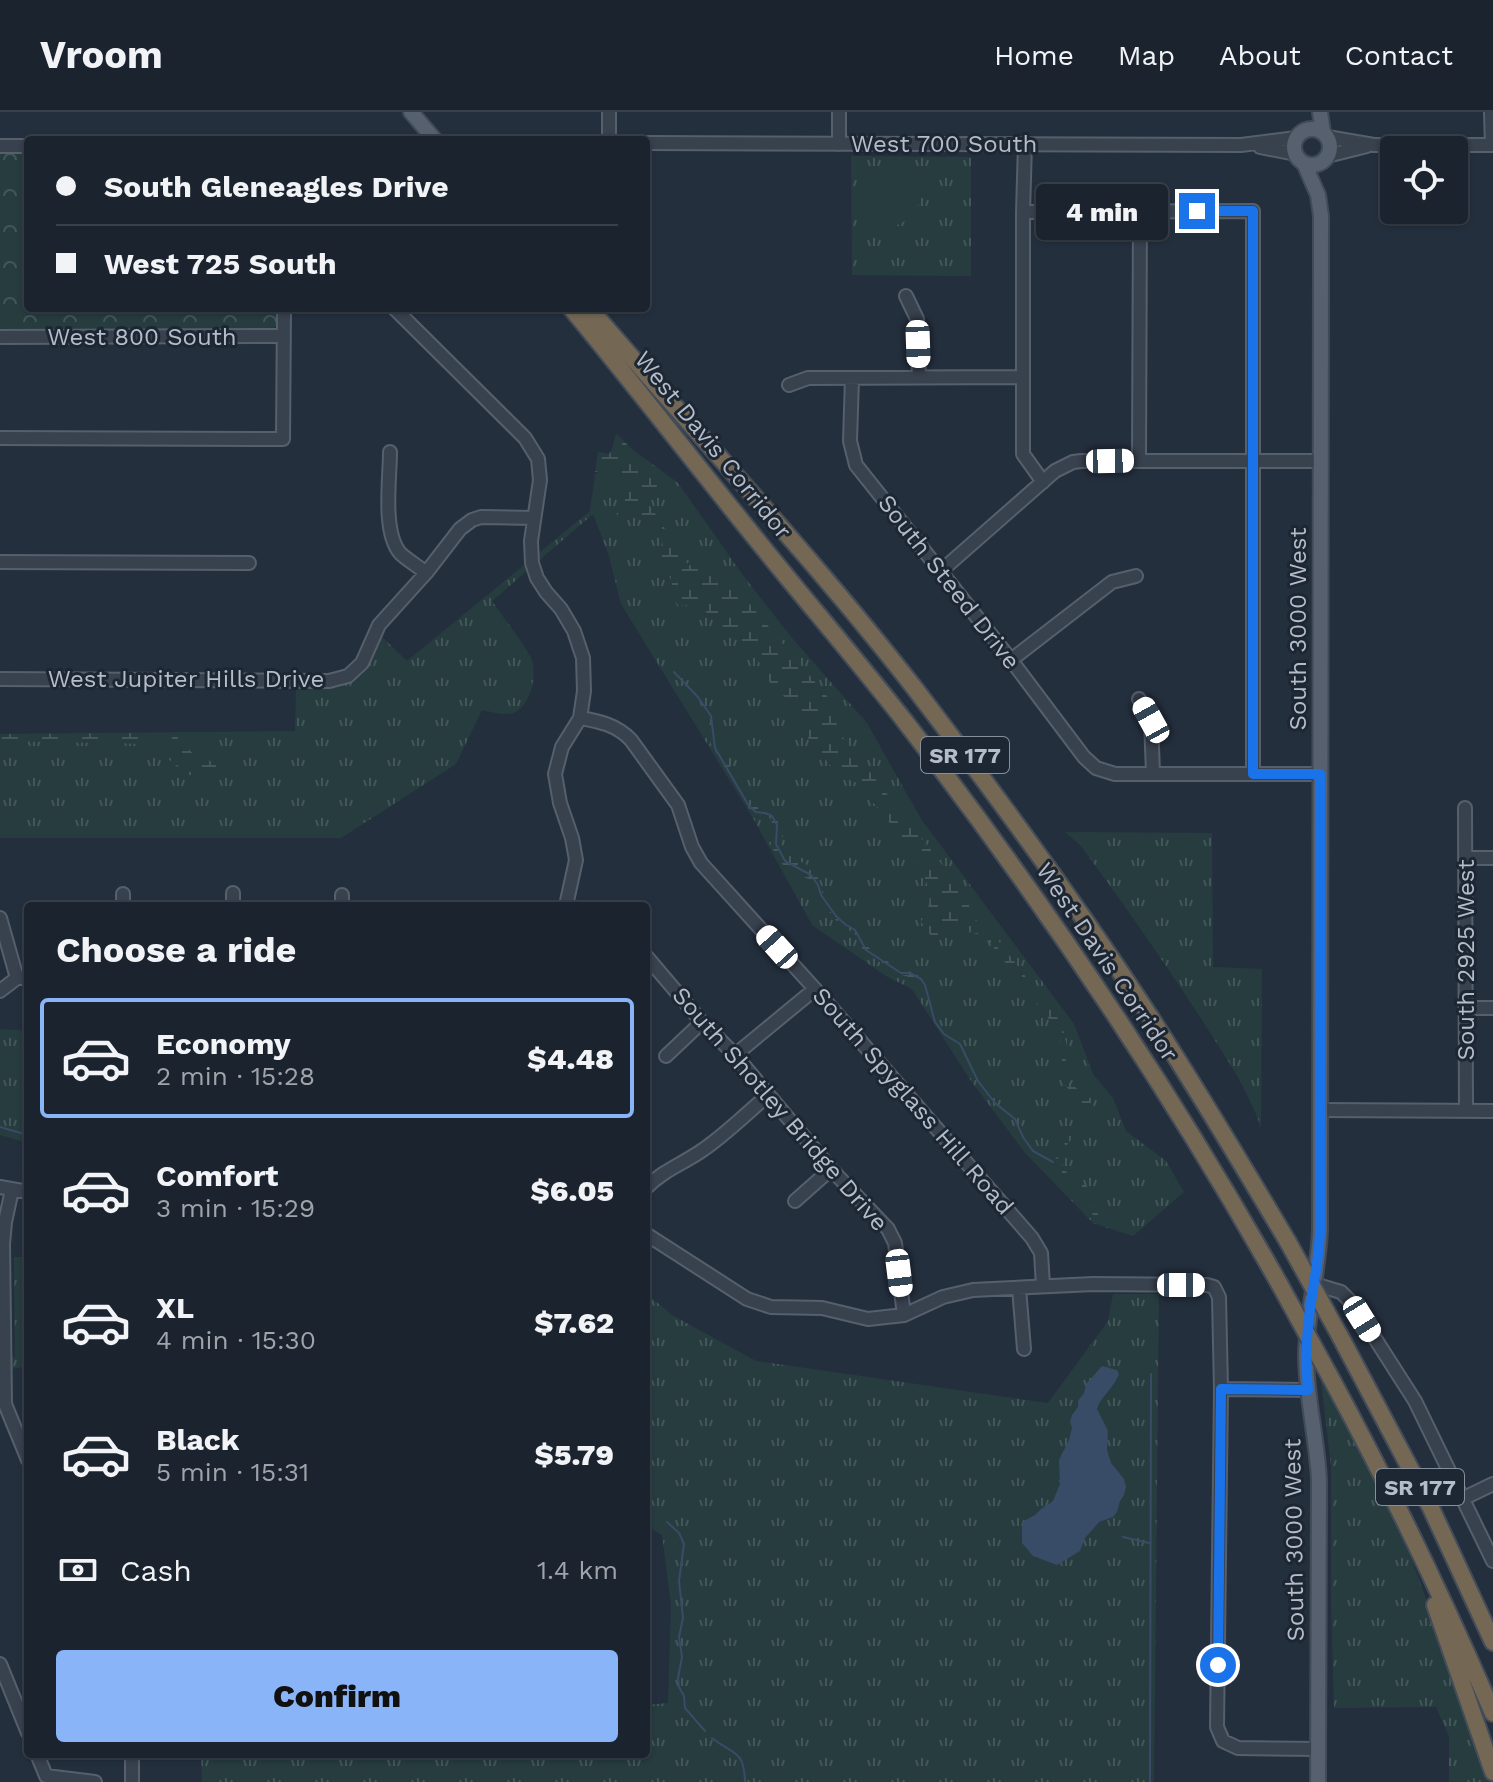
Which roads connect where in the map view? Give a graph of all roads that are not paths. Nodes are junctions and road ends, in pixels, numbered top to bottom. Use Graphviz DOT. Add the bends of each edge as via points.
graph roads {
  1 [pos="609,112"];
  2 [pos="839,112"];
  3 [pos="1313,112"];
  4 [pos="1320,112"];
  5 [pos="1491,112"];
  6 [pos="412,114"];
  7 [pos="1301,134"];
  8 [pos="1325,135"];
  9 [pos="431,136"];
  10 [pos="609,136"];
  11 [pos="650,143"];
  12 [pos="839,144"];
  13 [pos="1025,144"];
  14 [pos="1241,145"];
  15 [pos="1374,145"];
  16 [pos="1492,145"];
  17 [pos="0,146"];
  18 [pos="24,146"];
  19 [pos="1300,158"];
  20 [pos="1325,158"];
  21 [pos="1318,195"];
  22 [pos="1140,210"];
  23 [pos="1023,212"];
  24 [pos="906,296"];
  25 [pos="284,312"];
  26 [pos="398,312"];
  27 [pos="574,312"];
  28 [pos="593,312"];
  29 [pos="284,336"];
  30 [pos="0,337"];
  31 [pos="919,377"];
  32 [pos="1022,377"];
  33 [pos="852,378"];
  34 [pos="789,385"];
  35 [pos="0,438"];
  36 [pos="390,452"];
  37 [pos="1139,460"];
  38 [pos="1253,461"];
  39 [pos="1320,461"];
  40 [pos="1043,482"];
  41 [pos="534,518"];
  42 [pos="0,562"];
  43 [pos="249,563"];
  44 [pos="941,571"];
  45 [pos="426,573"];
  46 [pos="1136,576"];
  47 [pos="1011,660"];
  48 [pos="0,679"];
  49 [pos="1139,699"];
  50 [pos="580,718"];
  51 [pos="1153,773"];
  52 [pos="1253,774"];
  53 [pos="1320,774"];
  54 [pos="1465,808"];
  55 [pos="1465,858"];
  56 [pos="1493,858"];
  57 [pos="567,902"];
  58 [pos="0,918"];
  59 [pos="650,961"];
  60 [pos="22,978"];
  61 [pos="815,989"];
  62 [pos="0,991"];
  63 [pos="1466,1008"];
  64 [pos="1493,1008"];
  65 [pos="702,1022"];
  66 [pos="735,1055"];
  67 [pos="666,1056"];
  68 [pos="768,1095"];
  69 [pos="1320,1110"];
  70 [pos="1466,1111"];
  71 [pos="1493,1111"];
  72 [pos="831,1169"];
  73 [pos="650,1184"];
  74 [pos="6,1189"];
  75 [pos="795,1201"];
  76 [pos="650,1237"];
  77 [pos="1314,1284"];
  78 [pos="1043,1286"];
  79 [pos="1019,1288"];
  80 [pos="904,1315"];
  81 [pos="1024,1349"];
  82 [pos="2,1358"];
  83 [pos="1221,1389"];
  84 [pos="1308,1390"];
  85 [pos="5,1418"];
  86 [pos="24,1453"];
  87 [pos="1493,1484"];
  88 [pos="1462,1499"];
  89 [pos="1440,1528"];
  90 [pos="1412,1535"];
  91 [pos="1493,1561"];
  92 [pos="1493,1628"];
  93 [pos="1493,1642"];
  94 [pos="0,1664"];
  95 [pos="1493,1713"];
  96 [pos="24,1723"];
  97 [pos="1319,1749"];
  98 [pos="38,1758"];
  99 [pos="132,1758"];
  100 [pos="1493,1772"];
  101 [pos="45,1779"];
  102 [pos="95,1782"];
  103 [pos="132,1782"];
  104 [pos="1318,1782"];
  1 -- 10 [label="street"];
  2 -- 12 [label="street"];
  3 -- 7 [label="main road"];
  4 -- 8 [label="main road"];
  5 -- 16 [label="street"];
  6 -- 9 [label="main road"];
  7 -- 8 [label="main road" via="1315,129"];
  7 -- 14 [label="street, West 700 South"];
  7 -- 19 [label="main road" via="1294,148"];
  8 -- 15 [label="street"];
  8 -- 20 [label="main road"];
  11 -- 12 [label="street, West 700 South"];
  12 -- 13 [label="street, West 700 South"];
  13 -- 14 [label="street, West 700 South"];
  13 -- 23 [label="street"];
  14 -- 19 [label="street, West 700 South"];
  15 -- 16 [label="street"];
  15 -- 20 [label="street"];
  17 -- 18 [label="street"];
  19 -- 20 [label="main road" via="1314,164"];
  19 -- 21 [label="main road, South 3000 West"];
  20 -- 21 [label="main road, South 3000 West"];
  21 -- 39 [label="main road, South 3000 West"];
  22 -- 23 [label="street"];
  22 -- 37 [label="street"];
  22 -- 38 [label="street" via="1253,211"];
  23 -- 32 [label="street"];
  24 -- 31 [label="street" via="917,319"];
  25 -- 29 [label="street"];
  26 -- 41 [label="street" via="533,449 540,480"];
  27 -- 90 [label="highway, West Davis Corridor / SR 177, bridge" via="917,737 1063,937 1229,1196"];
  28 -- 89 [label="highway, West Davis Corridor / SR 177, bridge" via="803,551 1067,894 1148,1013 1288,1242"];
  29 -- 30 [label="street, West 800 South"];
  29 -- 35 [label="street" via="283,439"];
  31 -- 32 [label="street"];
  31 -- 33 [label="street"];
  32 -- 40 [label="street" via="1023,454"];
  33 -- 34 [label="street" via="808,378"];
  33 -- 44 [label="street, South Steed Drive" via="850,441 856,465"];
  36 -- 45 [label="street" via="393,540 400,553"];
  37 -- 38 [label="street"];
  37 -- 40 [label="street" via="1073,462"];
  38 -- 39 [label="street"];
  38 -- 52 [label="street"];
  39 -- 53 [label="main road, South 3000 West"];
  40 -- 44 [label="street"];
  41 -- 45 [label="street, West Jupiter Hills Drive" via="472,520"];
  41 -- 50 [label="street" via="530,547 537,578 574,631 583,658"];
  42 -- 43 [label="street"];
  44 -- 47 [label="street, South Steed Drive"];
  45 -- 48 [label="street, West Jupiter Hills Drive" via="379,625 362,663 339,679"];
  46 -- 47 [label="street" via="1112,582"];
  47 -- 51 [label="street, South Steed Drive" via="1096,768 1115,774"];
  49 -- 51 [label="street" via="1151,720"];
  50 -- 57 [label="street" via="562,747 555,774 576,860"];
  50 -- 61 [label="street, South Spyglass Hill Road" via="623,731 631,740 678,805 701,863"];
  51 -- 52 [label="street"];
  52 -- 53 [label="street"];
  53 -- 69 [label="main road, South 3000 West"];
  54 -- 55 [label="street, South 2925 West"];
  55 -- 56 [label="street"];
  55 -- 63 [label="street, South 2925 West"];
  58 -- 60 [label="street"];
  59 -- 65 [label="street, South Shotley Bridge Drive"];
  60 -- 62 [label="street"];
  61 -- 66 [label="street"];
  61 -- 78 [label="street, South Spyglass Hill Road" via="1032,1238 1041,1253"];
  63 -- 64 [label="street"];
  63 -- 70 [label="street, South 2925 West"];
  65 -- 66 [label="street, South Shotley Bridge Drive"];
  65 -- 67 [label="street"];
  66 -- 68 [label="street, South Shotley Bridge Drive"];
  68 -- 72 [label="street, South Shotley Bridge Drive"];
  68 -- 73 [label="street" via="709,1145"];
  69 -- 70 [label="street"];
  69 -- 77 [label="main road, South 3000 West" via="1320,1231"];
  70 -- 71 [label="street"];
  72 -- 75 [label="street"];
  72 -- 80 [label="street, South Shotley Bridge Drive" via="895,1243"];
  74 -- 82 [label="street"];
  76 -- 80 [label="street" via="747,1299 771,1307 822,1308 868,1319"];
  77 -- 84 [label="main road, South 3000 West"];
  77 -- 88 [label="street" via="1350,1300 1415,1401"];
  78 -- 79 [label="street"];
  78 -- 83 [label="street" via="1214,1287 1219,1297"];
  79 -- 80 [label="street" via="943,1297"];
  79 -- 81 [label="street"];
  82 -- 85 [label="street"];
  83 -- 84 [label="street"];
  83 -- 97 [label="street" via="1217,1727 1223,1741 1238,1748"];
  84 -- 97 [label="main road, South 3000 West" via="1319,1480"];
  85 -- 86 [label="street"];
  87 -- 88 [label="street"];
  88 -- 91 [label="street"];
  89 -- 92 [label="highway"];
  89 -- 93 [label="highway, West Davis Corridor / SR 177"];
  90 -- 95 [label="highway, West Davis Corridor / SR 177"];
  90 -- 100 [label="highway"];
  94 -- 96 [label="street"];
  97 -- 104 [label="main road, South 3000 West"];
  98 -- 101 [label="street"];
  99 -- 103 [label="street"];
  101 -- 102 [label="street"];
}
